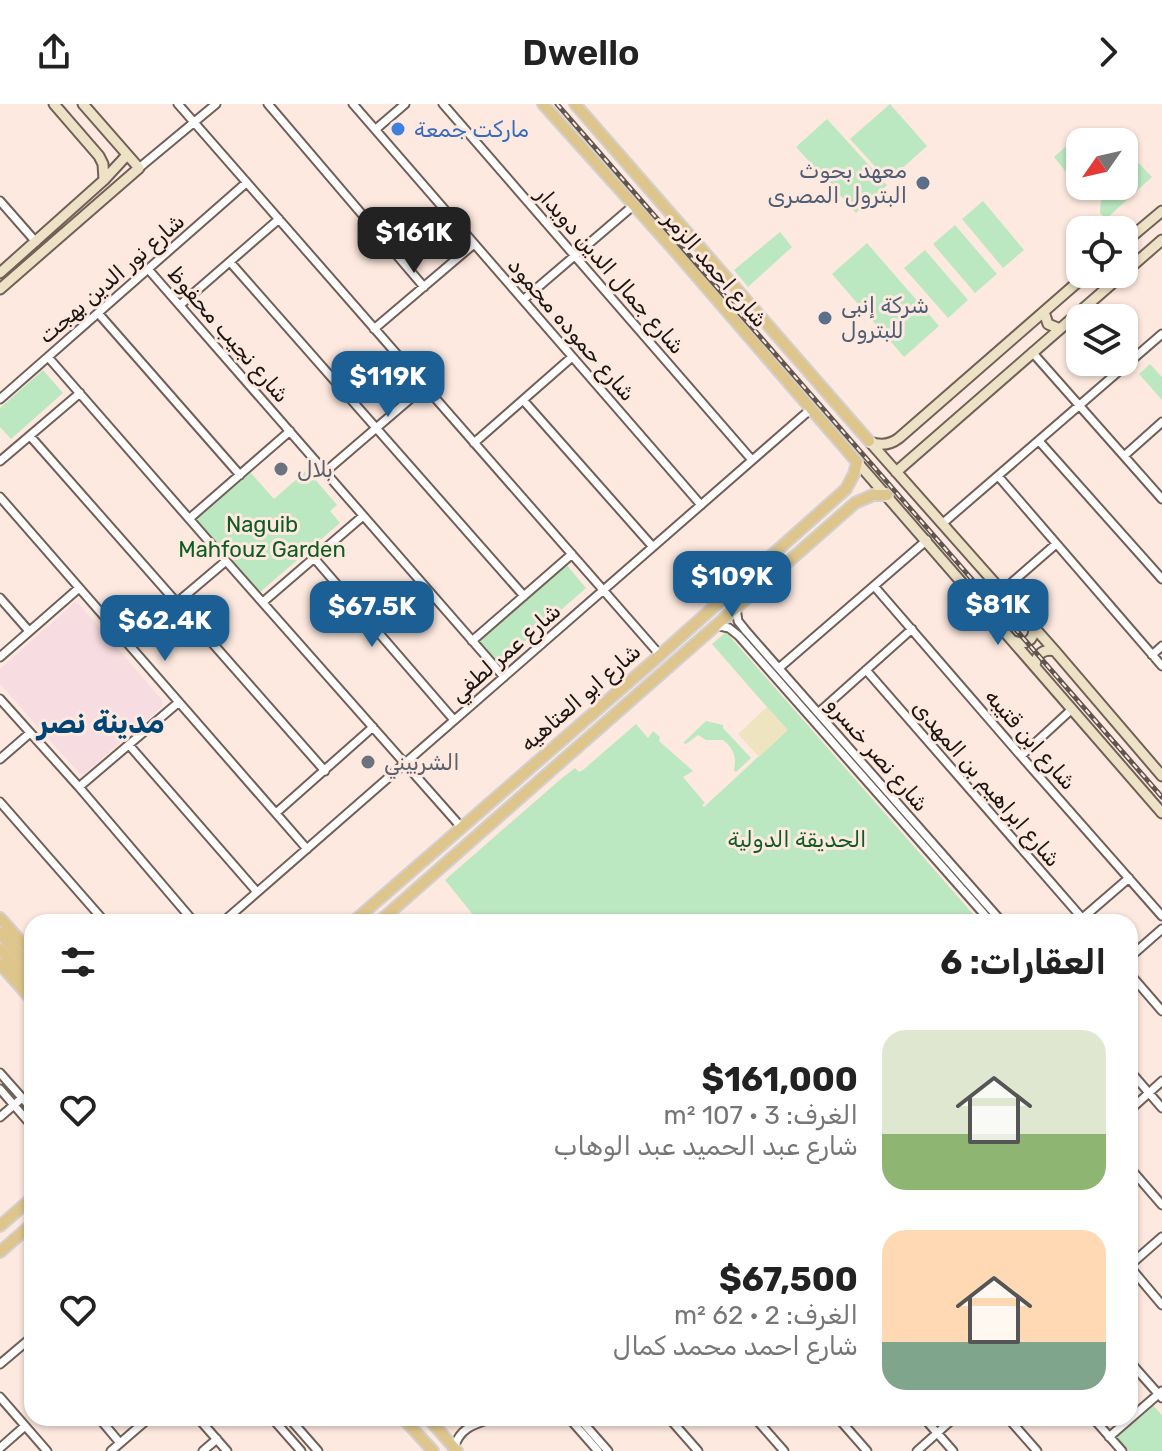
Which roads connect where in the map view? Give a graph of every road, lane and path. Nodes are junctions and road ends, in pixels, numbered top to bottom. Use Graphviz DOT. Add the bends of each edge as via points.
graph roads {
  1 [pos="54,104"];
  2 [pos="83,104"];
  3 [pos="178,104"];
  4 [pos="216,104"];
  5 [pos="268,104"];
  6 [pos="353,104"];
  7 [pos="405,104"];
  8 [pos="443,104"];
  9 [pos="543,104"];
  10 [pos="575,104"];
  11 [pos="195,123"];
  12 [pos="376,129"];
  13 [pos="127,155"];
  14 [pos="139,168"];
  15 [pos="104,180"];
  16 [pos="246,183"];
  17 [pos="0,201"];
  18 [pos="634,205"];
  19 [pos="1162,211"];
  20 [pos="279,219"];
  21 [pos="1138,231"];
  22 [pos="690,237"];
  23 [pos="1162,240"];
  24 [pos="36,242"];
  25 [pos="474,244"];
  26 [pos="674,250"];
  27 [pos="575,256"];
  28 [pos="1138,261"];
  29 [pos="230,262"];
  30 [pos="148,269"];
  31 [pos="0,273"];
  32 [pos="424,287"];
  33 [pos="1071,288"];
  34 [pos="1108,288"];
  35 [pos="0,289"];
  36 [pos="523,300"];
  37 [pos="180,305"];
  38 [pos="1044,312"];
  39 [pos="98,313"];
  40 [pos="374,329"];
  41 [pos="1060,329"];
  42 [pos="1162,334"];
  43 [pos="1032,352"];
  44 [pos="48,357"];
  45 [pos="572,357"];
  46 [pos="424,387"];
  47 [pos="80,393"];
  48 [pos="0,399"];
  49 [pos="523,400"];
  50 [pos="1080,405"];
  51 [pos="812,408"];
  52 [pos="1162,422"];
  53 [pos="376,428"];
  54 [pos="290,431"];
  55 [pos="30,436"];
  56 [pos="869,441"];
  57 [pos="1039,441"];
  58 [pos="474,443"];
  59 [pos="1124,456"];
  60 [pos="752,460"];
  61 [pos="0,461"];
  62 [pos="857,462"];
  63 [pos="325,472"];
  64 [pos="896,472"];
  65 [pos="240,475"];
  66 [pos="998,476"];
  67 [pos="846,489"];
  68 [pos="887,495"];
  69 [pos="0,497"];
  70 [pos="1162,499"];
  71 [pos="855,503"];
  72 [pos="701,505"];
  73 [pos="363,516"];
  74 [pos="190,518"];
  75 [pos="942,524"];
  76 [pos="927,540"];
  77 [pos="1056,544"];
  78 [pos="653,547"];
  79 [pos="572,554"];
  80 [pos="314,558"];
  81 [pos="226,561"];
  82 [pos="1162,579"];
  83 [pos="874,586"];
  84 [pos="79,588"];
  85 [pos="603,590"];
  86 [pos="1001,592"];
  87 [pos="524,596"];
  88 [pos="0,598"];
  89 [pos="263,602"];
  90 [pos="177,604"];
  91 [pos="736,607"];
  92 [pos="715,625"];
  93 [pos="1034,628"];
  94 [pos="912,629"];
  95 [pos="29,631"];
  96 [pos="743,634"];
  97 [pos="472,641"];
  98 [pos="1014,641"];
  99 [pos="128,644"];
  100 [pos="1162,646"];
  101 [pos="1055,651"];
  102 [pos="660,655"];
  103 [pos="1152,655"];
  104 [pos="0,657"];
  105 [pos="1035,666"];
  106 [pos="1162,666"];
  107 [pos="779,668"];
  108 [pos="866,670"];
  109 [pos="504,677"];
  110 [pos="0,699"];
  111 [pos="179,702"];
  112 [pos="1072,709"];
  113 [pos="818,713"];
  114 [pos="454,720"];
  115 [pos="373,727"];
  116 [pos="30,733"];
  117 [pos="129,745"];
  118 [pos="1021,756"];
  119 [pos="0,759"];
  120 [pos="405,764"];
  121 [pos="325,771"];
  122 [pos="1162,776"];
  123 [pos="79,787"];
  124 [pos="0,802"];
  125 [pos="276,813"];
  126 [pos="1162,813"];
  127 [pos="461,827"];
  128 [pos="307,849"];
  129 [pos="1129,878"];
  130 [pos="257,892"];
  131 [pos="98,914"];
  132 [pos="187,914"];
  133 [pos="232,914"];
  134 [pos="362,914"];
  135 [pos="388,914"];
  136 [pos="984,914"];
  137 [pos="995,914"];
  138 [pos="1075,914"];
  139 [pos="1087,914"];
  140 [pos="1162,916"];
  141 [pos="0,918"];
  142 [pos="1162,929"];
  143 [pos="0,933"];
  144 [pos="24,945"];
  145 [pos="0,949"];
  146 [pos="1138,950"];
  147 [pos="24,961"];
  148 [pos="0,964"];
  149 [pos="24,976"];
  150 [pos="1138,983"];
  151 [pos="24,991"];
  152 [pos="1162,1011"];
  153 [pos="0,1073"];
  154 [pos="1138,1080"];
  155 [pos="1162,1081"];
  156 [pos="0,1089"];
  157 [pos="15,1090"];
  158 [pos="1149,1093"];
  159 [pos="22,1098"];
  160 [pos="3,1100"];
  161 [pos="1138,1103"];
  162 [pos="14,1105"];
  163 [pos="1162,1108"];
  164 [pos="0,1117"];
  165 [pos="24,1117"];
  166 [pos="1138,1177"];
  167 [pos="24,1205"];
  168 [pos="1162,1205"];
  169 [pos="0,1226"];
  170 [pos="1162,1237"];
  171 [pos="24,1238"];
  172 [pos="0,1252"];
  173 [pos="1138,1259"];
  174 [pos="1138,1276"];
  175 [pos="1162,1305"];
  176 [pos="24,1344"];
  177 [pos="0,1364"];
  178 [pos="1138,1370"];
  179 [pos="1161,1394"];
  180 [pos="0,1397"];
  181 [pos="1138,1413"];
  182 [pos="24,1425"];
  183 [pos="25,1426"];
  184 [pos="106,1426"];
  185 [pos="140,1426"];
  186 [pos="205,1426"];
  187 [pos="279,1426"];
  188 [pos="296,1426"];
  189 [pos="410,1426"];
  190 [pos="435,1426"];
  191 [pos="461,1426"];
  192 [pos="473,1426"];
  193 [pos="576,1426"];
  194 [pos="586,1426"];
  195 [pos="676,1426"];
  196 [pos="762,1426"];
  197 [pos="845,1426"];
  198 [pos="931,1426"];
  199 [pos="945,1426"];
  200 [pos="1015,1426"];
  201 [pos="1100,1426"];
  202 [pos="1122,1426"];
  203 [pos="465,1429"];
  204 [pos="938,1433"];
  205 [pos="1109,1437"];
  206 [pos="217,1439"];
  207 [pos="120,1443"];
  208 [pos="0,1448"];
  209 [pos="456,1450"];
  210 [pos="47,1451"];
  211 [pos="111,1451"];
  212 [pos="203,1451"];
  213 [pos="227,1451"];
  214 [pos="301,1451"];
  215 [pos="318,1451"];
  216 [pos="433,1451"];
  217 [pos="598,1451"];
  218 [pos="608,1451"];
  219 [pos="698,1451"];
  220 [pos="784,1451"];
  221 [pos="867,1451"];
  222 [pos="917,1451"];
  223 [pos="953,1451"];
  224 [pos="1037,1451"];
  225 [pos="1122,1451"];
  1 -- 15 [label="main road" via="99,156"];
  2 -- 13 [label="main road"];
  3 -- 11 [label="street"];
  4 -- 11 [label="street"];
  5 -- 32 [label="street"];
  6 -- 12 [label="street, شارع حموده محمود"];
  7 -- 12 [label="street"];
  8 -- 27 [label="street, شارع جمال الدين دويدار"];
  9 -- 18 [label="main road, شارع احمد الزمر"];
  10 -- 22 [label="main road, شارع احمد الزمر"];
  11 -- 14 [label="street"];
  11 -- 16 [label="street"];
  12 -- 25 [label="street, شارع حموده محمود"];
  13 -- 14 [label="main road"];
  13 -- 15 [label="main road"];
  14 -- 35 [label="main road"];
  15 -- 24 [label="main road"];
  16 -- 20 [label="street"];
  16 -- 30 [label="street, شارع نور الدين بهجت"];
  17 -- 24 [label="street"];
  18 -- 26 [label="main road, شارع احمد الزمر"];
  18 -- 27 [label="street"];
  19 -- 21 [label="main road"];
  20 -- 29 [label="street"];
  20 -- 40 [label="street"];
  22 -- 26 [label="main road"];
  22 -- 56 [label="main road, شارع احمد الزمر"];
  23 -- 28 [label="main road"];
  24 -- 31 [label="main road"];
  25 -- 32 [label="street"];
  25 -- 36 [label="street, شارع حموده محمود"];
  26 -- 51 [label="main road, شارع احمد الزمر"];
  27 -- 36 [label="street"];
  27 -- 60 [label="street, شارع جمال الدين دويدار"];
  29 -- 37 [label="street"];
  29 -- 53 [label="street"];
  30 -- 37 [label="street, شارع نجيب محفوظ"];
  30 -- 39 [label="street, شارع نور الدين بهجت"];
  32 -- 40 [label="street"];
  33 -- 38 [label="main road"];
  34 -- 41 [label="main road"];
  36 -- 45 [label="street, شارع حموده محمود"];
  37 -- 54 [label="street, شارع نجيب محفوظ"];
  38 -- 41 [label="main road" via="1048,324"];
  38 -- 56 [label="main road" via="899,438 883,444"];
  39 -- 44 [label="street, شارع نور الدين بهجت"];
  39 -- 65 [label="street"];
  40 -- 46 [label="street"];
  41 -- 43 [label="main road"];
  42 -- 50 [label="street"];
  43 -- 50 [label="street"];
  43 -- 64 [label="main road"];
  44 -- 47 [label="street"];
  44 -- 48 [label="street, شارع نور الدين بهجت"];
  45 -- 49 [label="street"];
  45 -- 72 [label="street, شارع حموده محمود"];
  46 -- 53 [label="street"];
  46 -- 58 [label="street"];
  47 -- 55 [label="street"];
  47 -- 74 [label="street"];
  49 -- 58 [label="street"];
  49 -- 78 [label="street"];
  50 -- 57 [label="street"];
  50 -- 59 [label="street"];
  51 -- 60 [label="street, شارع عمر لطفي"];
  51 -- 62 [label="main road, شارع احمد الزمر"];
  52 -- 59 [label="street"];
  53 -- 63 [label="street"];
  53 -- 87 [label="street"];
  54 -- 63 [label="street, شارع نجيب محفوظ"];
  54 -- 65 [label="street"];
  55 -- 61 [label="street"];
  55 -- 90 [label="street"];
  56 -- 64 [label="main road"];
  57 -- 66 [label="street"];
  57 -- 82 [label="street"];
  58 -- 79 [label="street"];
  59 -- 70 [label="street"];
  60 -- 72 [label="street, شارع عمر لطفي"];
  62 -- 67 [label="main road, شارع ابو العتاهيه"];
  62 -- 68 [label="main road"];
  63 -- 73 [label="street, شارع نجيب محفوظ"];
  64 -- 75 [label="main road"];
  65 -- 74 [label="street"];
  66 -- 75 [label="street"];
  66 -- 77 [label="street"];
  67 -- 71 [label="main road" via="857,493"];
  67 -- 102 [label="main road, شارع ابو العتاهيه"];
  68 -- 71 [label="main road, شارع ابو العتاهيه"];
  68 -- 76 [label="main road"];
  69 -- 84 [label="street"];
  71 -- 91 [label="main road, شارع ابو العتاهيه"];
  72 -- 78 [label="street, شارع عمر لطفي"];
  73 -- 80 [label="street"];
  73 -- 97 [label="street, شارع نجيب محفوظ"];
  74 -- 81 [label="street"];
  75 -- 86 [label="main road"];
  76 -- 83 [label="street"];
  76 -- 98 [label="main road"];
  77 -- 86 [label="street"];
  77 -- 103 [label="street"];
  78 -- 85 [label="street, شارع عمر لطفي"];
  79 -- 85 [label="street"];
  79 -- 87 [label="street"];
  80 -- 89 [label="street"];
  80 -- 114 [label="street"];
  81 -- 89 [label="street"];
  81 -- 90 [label="street"];
  83 -- 94 [label="street, شارع ابن قتيبه"];
  83 -- 107 [label="street"];
  84 -- 95 [label="street"];
  84 -- 99 [label="street"];
  85 -- 102 [label="street"];
  85 -- 109 [label="street, شارع عمر لطفي"];
  86 -- 93 [label="main road"];
  87 -- 97 [label="street"];
  88 -- 95 [label="street"];
  89 -- 115 [label="street"];
  90 -- 99 [label="street"];
  90 -- 121 [label="street"];
  91 -- 92 [label="main road, شارع ابو العتاهيه"];
  91 -- 96 [label="street, شارع نصر خسرو"];
  92 -- 96 [label="street, شارع نصر خسرو"];
  92 -- 135 [label="main road, شارع ابو العتاهيه"];
  93 -- 98 [label="main road" via="1028,641"];
  93 -- 101 [label="main road"];
  94 -- 108 [label="street"];
  94 -- 118 [label="street, شارع ابن قتيبه"];
  95 -- 104 [label="street"];
  96 -- 107 [label="street, شارع نصر خسرو"];
  96 -- 136 [label="street, شارع نصر خسرو"];
  97 -- 109 [label="street, شارع نجيب محفوظ"];
  98 -- 105 [label="main road"];
  99 -- 111 [label="street"];
  100 -- 103 [label="street"];
  101 -- 105 [label="main road" via="1042,652"];
  101 -- 122 [label="main road"];
  102 -- 127 [label="main road, شارع ابو العتاهيه"];
  103 -- 106 [label="street"];
  105 -- 112 [label="main road"];
  107 -- 113 [label="street, شارع نصر خسرو"];
  108 -- 113 [label="street"];
  108 -- 138 [label="street, شارع ابراهيم بن المهدى"];
  109 -- 114 [label="street, شارع عمر لطفي"];
  110 -- 116 [label="street"];
  111 -- 117 [label="street"];
  111 -- 125 [label="street"];
  112 -- 118 [label="street"];
  112 -- 126 [label="main road"];
  113 -- 137 [label="street, شارع نصر خسرو"];
  114 -- 120 [label="street, شارع عمر لطفي"];
  115 -- 120 [label="street"];
  115 -- 121 [label="street"];
  116 -- 119 [label="street"];
  116 -- 123 [label="street"];
  117 -- 123 [label="street"];
  117 -- 130 [label="street"];
  118 -- 129 [label="street, شارع ابن قتيبه"];
  120 -- 127 [label="street"];
  120 -- 128 [label="street, شارع عمر لطفي"];
  121 -- 125 [label="street"];
  123 -- 132 [label="street"];
  124 -- 131 [label="street"];
  125 -- 128 [label="street"];
  127 -- 134 [label="main road, شارع ابو العتاهيه"];
  128 -- 130 [label="street, شارع عمر لطفي"];
  129 -- 139 [label="street"];
  129 -- 140 [label="street, شارع ابن قتيبه"];
  130 -- 133 [label="street, شارع عمر لطفي"];
  141 -- 144 [label="main road"];
  142 -- 146 [label="street"];
  143 -- 147 [label="main road"];
  145 -- 149 [label="main road"];
  148 -- 151 [label="main road"];
  150 -- 152 [label="street"];
  153 -- 157 [label="street"];
  154 -- 158 [label="street"];
  155 -- 158 [label="street"];
  156 -- 160 [label="street"];
  157 -- 159 [label="street"];
  157 -- 160 [label="street"];
  158 -- 161 [label="street"];
  158 -- 163 [label="street"];
  159 -- 162 [label="street"];
  160 -- 162 [label="street"];
  162 -- 164 [label="street"];
  162 -- 165 [label="street"];
  166 -- 168 [label="street"];
  167 -- 169 [label="main road"];
  170 -- 173 [label="street"];
  171 -- 172 [label="main road"];
  174 -- 175 [label="street"];
  176 -- 177 [label="street"];
  178 -- 179 [label="street"];
  179 -- 181 [label="street"];
  180 -- 182 [label="street"];
  183 -- 208 [label="street"];
  183 -- 210 [label="street"];
  184 -- 207 [label="street"];
  185 -- 207 [label="street"];
  186 -- 206 [label="street"];
  187 -- 214 [label="street"];
  188 -- 215 [label="street"];
  189 -- 216 [label="main road"];
  190 -- 209 [label="main road"];
  191 -- 203 [label="street"];
  192 -- 203 [label="street"];
  193 -- 217 [label="street"];
  194 -- 218 [label="street"];
  195 -- 219 [label="street"];
  196 -- 220 [label="street"];
  197 -- 221 [label="street"];
  198 -- 204 [label="street"];
  199 -- 204 [label="street"];
  200 -- 224 [label="street"];
  201 -- 205 [label="street"];
  202 -- 205 [label="street"];
  203 -- 209 [label="street"];
  204 -- 222 [label="street"];
  204 -- 223 [label="street"];
  205 -- 225 [label="street"];
  206 -- 212 [label="street"];
  206 -- 213 [label="street"];
  207 -- 211 [label="street"];
}
